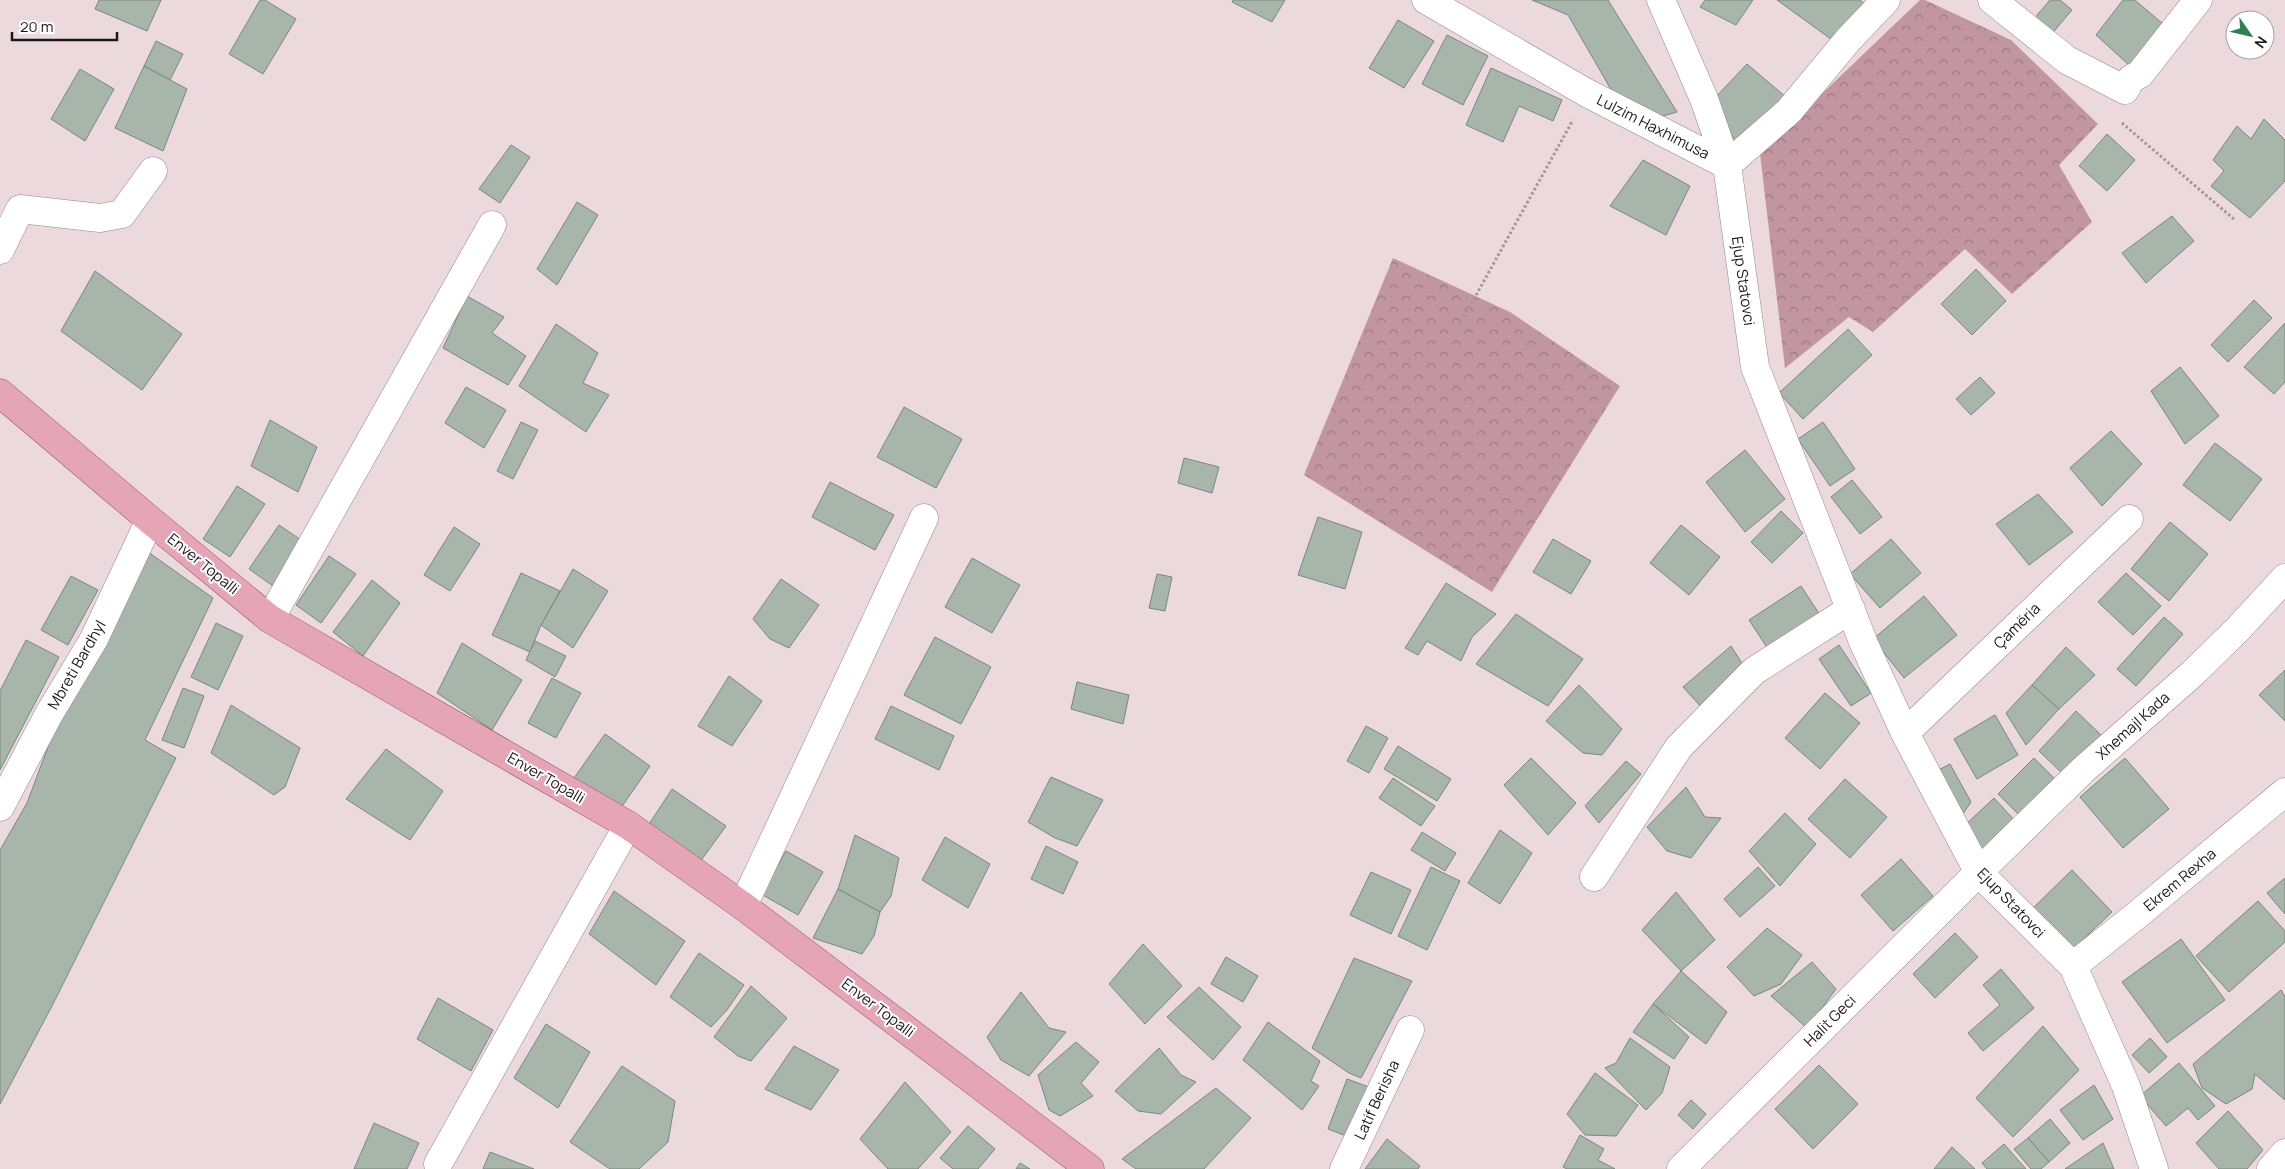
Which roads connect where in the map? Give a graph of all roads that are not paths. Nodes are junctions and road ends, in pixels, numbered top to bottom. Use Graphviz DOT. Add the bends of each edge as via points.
graph roads {
  1 [pos="1426,0"];
  2 [pos="1661,0"];
  3 [pos="1886,0"];
  4 [pos="1992,0"];
  5 [pos="2198,0"];
  6 [pos="1727,165"];
  7 [pos="153,171"];
  8 [pos="492,225"];
  9 [pos="0,250"];
  10 [pos="0,393"];
  11 [pos="924,518"];
  12 [pos="2129,519"];
  13 [pos="150,520"];
  14 [pos="2285,578"];
  15 [pos="1851,609"];
  16 [pos="270,619"];
  17 [pos="1905,733"];
  18 [pos="2285,792"];
  19 [pos="0,807"];
  20 [pos="628,825"];
  21 [pos="1979,873"];
  22 [pos="1594,877"];
  23 [pos="743,906"];
  24 [pos="2073,966"];
  25 [pos="1410,1030"];
  26 [pos="2285,1153"];
  27 [pos="438,1164"];
  28 [pos="1090,1169"];
  29 [pos="1344,1169"];
  30 [pos="1681,1169"];
  31 [pos="2154,1169"];
  32 [pos="2272,1169"];
  1 -- 6 [label="street, Lulzim Haxhimusa" via="1587,93"];
  2 -- 6 [label="street, Lulzim Haxhimusa" via="1704,99"];
  3 -- 6 [label="street" via="1789,111"];
  4 -- 5 [label="street" via="2067,60 2125,90"];
  6 -- 15 [label="street, Ejup Statovci" via="1755,367"];
  7 -- 9 [label="street" via="122,214 100,218 20,209"];
  8 -- 16 [label="street"];
  10 -- 13 [label="main road, Enver Topalli"];
  11 -- 23 [label="street"];
  12 -- 17 [label="street, Çamëria"];
  13 -- 16 [label="main road, Enver Topalli"];
  13 -- 19 [label="street, Mbreti Bardhyl" via="94,639 49,714"];
  14 -- 21 [label="street, Xhemajl Kada" via="2193,673 2083,770"];
  15 -- 17 [label="street, Ejup Statovci"];
  15 -- 22 [label="street" via="1754,671 1679,747"];
  16 -- 20 [label="main road, Enver Topalli"];
  17 -- 21 [label="street, Ejup Statovci"];
  18 -- 24 [label="street, Ekrem Rexha"];
  20 -- 23 [label="main road, Enver Topalli"];
  20 -- 27 [label="street"];
  21 -- 24 [label="street, Ejup Statovci"];
  21 -- 30 [label="street, Halit Geci"];
  23 -- 28 [label="main road, Enver Topalli"];
  24 -- 31 [label="street, Ejup Statovci" via="2126,1086"];
  25 -- 29 [label="street, Latif Berisha"];
  26 -- 32 [label="street"];
}
